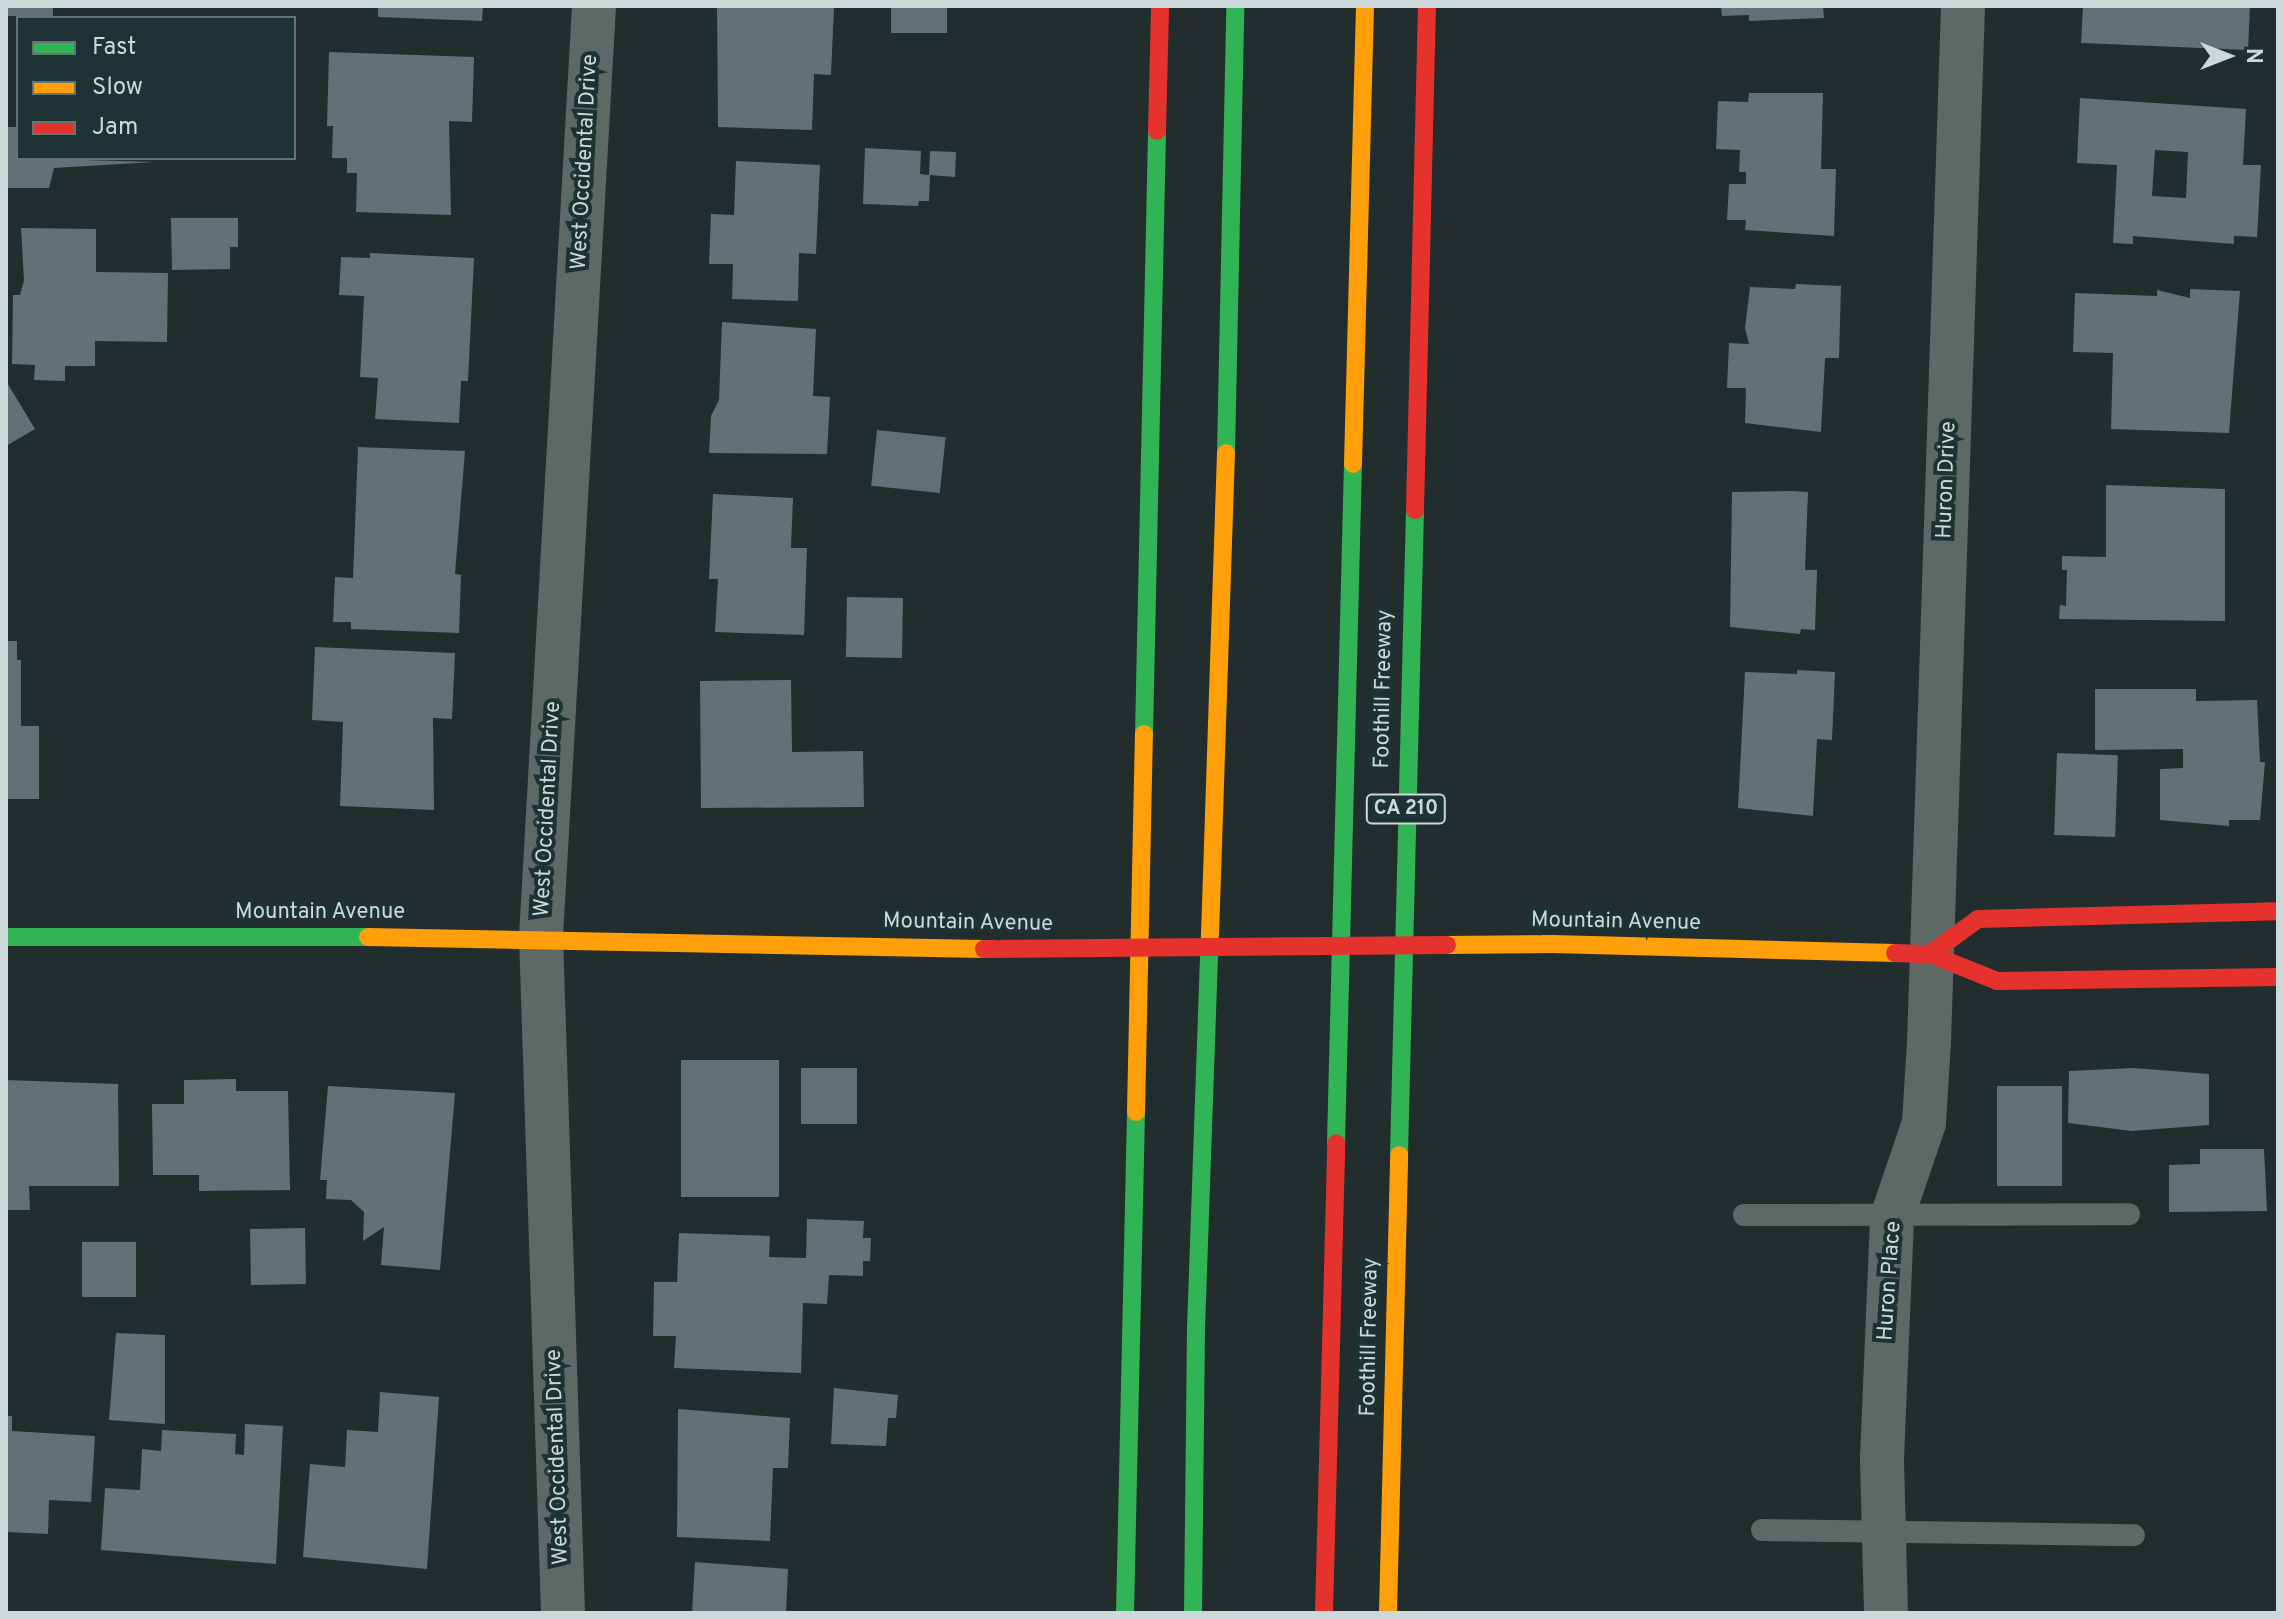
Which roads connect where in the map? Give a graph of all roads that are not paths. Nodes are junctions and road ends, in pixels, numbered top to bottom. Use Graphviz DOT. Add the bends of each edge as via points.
graph roads {
  1 [pos="594,6"];
  2 [pos="1160,6"];
  3 [pos="1235,6"];
  4 [pos="1365,6"];
  5 [pos="1427,6"];
  6 [pos="1963,6"];
  7 [pos="2278,911"];
  8 [pos="6,937"];
  9 [pos="541,937"];
  10 [pos="1930,954"];
  11 [pos="2278,977"];
  12 [pos="2129,1214"];
  13 [pos="1744,1215"];
  14 [pos="1892,1217"];
  15 [pos="1762,1530"];
  16 [pos="1885,1532"];
  17 [pos="2134,1535"];
  18 [pos="563,1613"];
  19 [pos="1125,1613"];
  20 [pos="1193,1613"];
  21 [pos="1324,1613"];
  22 [pos="1388,1613"];
  23 [pos="1886,1613"];
  1 -- 9 [label="street, West Occidental Drive"];
  2 -- 19 [label="main road"];
  3 -- 20 [label="main road" via="1225,527 1196,1329"];
  4 -- 21 [label="main road"];
  5 -- 22 [label="main road, Foothill Freeway / CA 210"];
  6 -- 10 [label="street, Huron Drive"];
  7 -- 10 [label="main road" via="1978,919"];
  8 -- 9 [label="main road, Mountain Avenue"];
  9 -- 10 [label="main road, Mountain Avenue, bridge" via="984,949 1553,944"];
  9 -- 18 [label="street, West Occidental Drive"];
  10 -- 11 [label="main road, Mountain Avenue" via="1997,981"];
  10 -- 14 [label="street, Huron Place" via="1924,1123"];
  12 -- 14 [label="lane"];
  13 -- 14 [label="lane"];
  14 -- 16 [label="street, Huron Place" via="1882,1458"];
  15 -- 16 [label="lane"];
  16 -- 17 [label="lane"];
  16 -- 23 [label="street, Huron Place"];
}
